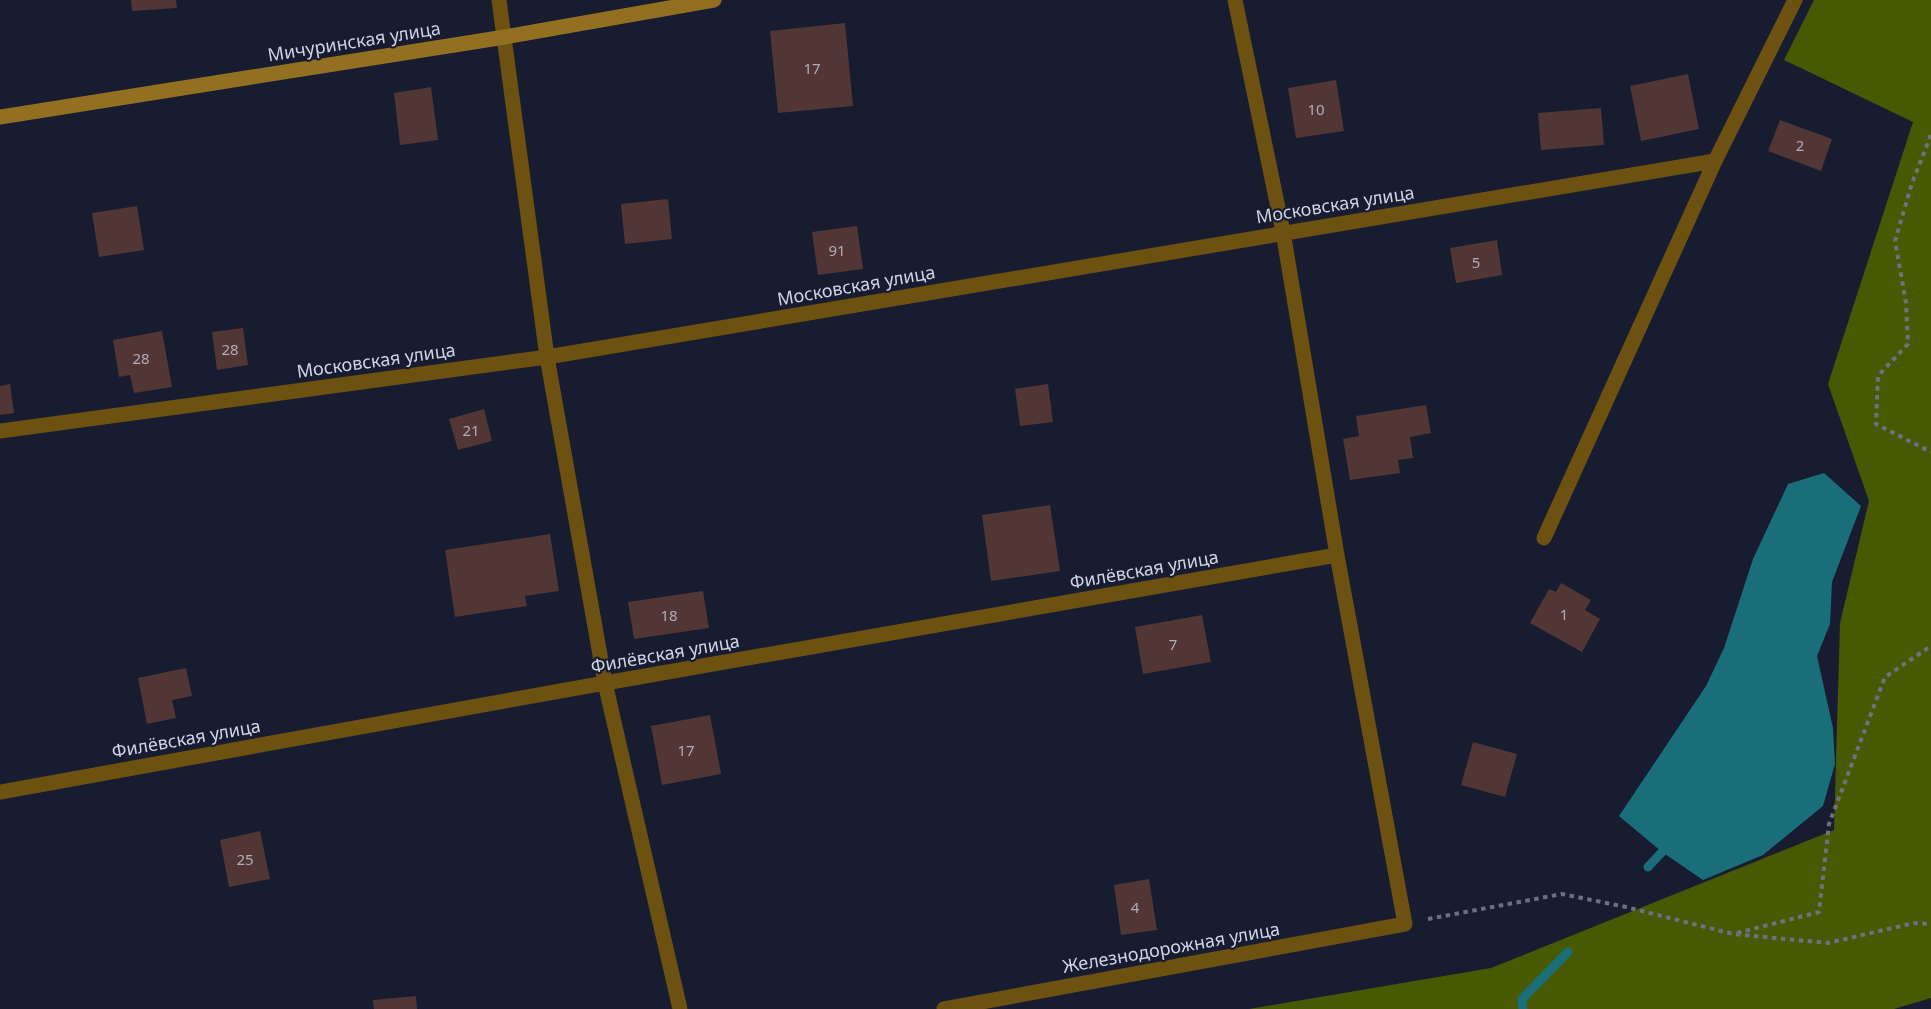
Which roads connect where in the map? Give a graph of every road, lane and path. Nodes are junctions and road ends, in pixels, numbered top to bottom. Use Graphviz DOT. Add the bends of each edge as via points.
graph roads {
  1 [pos="499,0"];
  2 [pos="714,0"];
  3 [pos="1235,0"];
  4 [pos="1796,0"];
  5 [pos="505,37"];
  6 [pos="0,117"];
  7 [pos="1931,135"];
  8 [pos="1715,161"];
  9 [pos="1283,232"];
  10 [pos="547,357"];
  11 [pos="0,431"];
  12 [pos="1931,453"];
  13 [pos="1544,538"];
  14 [pos="1337,555"];
  15 [pos="1931,646"];
  16 [pos="605,683"];
  17 [pos="0,792"];
  18 [pos="1405,924"];
  19 [pos="1931,924"];
  20 [pos="1733,934"];
  21 [pos="680,1009"];
  22 [pos="944,1009"];
  1 -- 5 [label="street"];
  2 -- 5 [label="street, Мичуринская улица"];
  3 -- 9 [label="street"];
  4 -- 8 [label="street"];
  5 -- 6 [label="street, Мичуринская улица"];
  5 -- 10 [label="street"];
  7 -- 12 [label="path" via="1895,241 1906,303 1908,344 1878,376 1876,424"];
  8 -- 9 [label="street, Московская улица"];
  8 -- 13 [label="street"];
  9 -- 10 [label="street, Московская улица"];
  9 -- 14 [label="street"];
  10 -- 11 [label="street, Московская улица"];
  10 -- 16 [label="street"];
  14 -- 16 [label="street, Филёвская улица"];
  14 -- 18 [label="street"];
  15 -- 20 [label="path" via="1885,677 1829,824 1819,912"];
  16 -- 17 [label="street, Филёвская улица"];
  16 -- 21 [label="street"];
  18 -- 20 [label="path" via="1562,894"];
  18 -- 22 [label="street, Железнодорожная улица"];
  19 -- 20 [label="path" via="1914,923 1828,944"];
}
